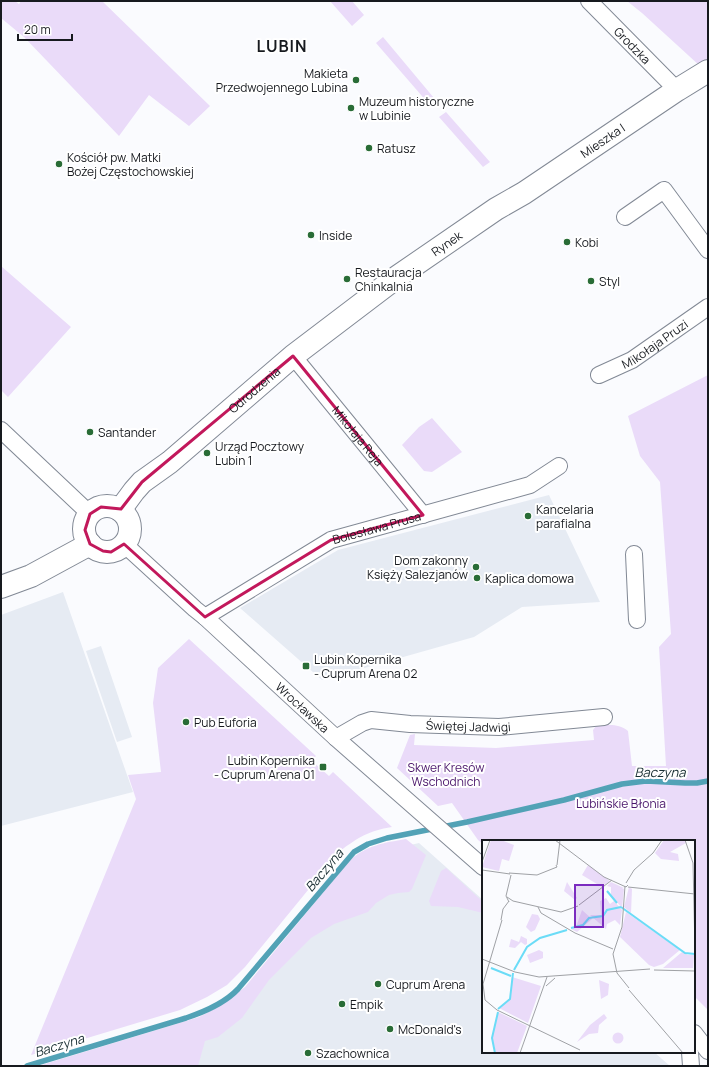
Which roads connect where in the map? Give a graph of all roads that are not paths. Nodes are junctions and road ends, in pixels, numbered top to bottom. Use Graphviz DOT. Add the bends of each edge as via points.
graph roads {
  1 [pos="589,1"];
  2 [pos="708,71"];
  3 [pos="677,90"];
  4 [pos="496,209"];
  5 [pos="625,217"];
  6 [pos="708,250"];
  7 [pos="397,277"];
  8 [pos="708,307"];
  9 [pos="293,356"];
  10 [pos="599,375"];
  11 [pos="1,430"];
  12 [pos="559,466"];
  13 [pos="120,510"];
  14 [pos="90,514"];
  15 [pos="423,515"];
  16 [pos="90,544"];
  17 [pos="124,544"];
  18 [pos="634,554"];
  19 [pos="1,587"];
  20 [pos="205,617"];
  21 [pos="637,620"];
  22 [pos="604,718"];
  23 [pos="336,738"];
  24 [pos="482,866"];
  25 [pos="695,1035"];
  26 [pos="708,1051"];
  27 [pos="690,1053"];
  28 [pos="691,1066"];
  1 -- 3 [label="street, Grodzka"];
  2 -- 3 [label="street, Mieszka I"];
  3 -- 4 [label="street, Mieszka I" via="524,193"];
  4 -- 7 [label="street, Rynek"];
  5 -- 6 [label="street" via="664,190"];
  7 -- 9 [label="street, Odrodzenia"];
  8 -- 10 [label="street, Mikołaja Pruzi" via="632,360"];
  9 -- 13 [label="street, Odrodzenia" via="170,462 142,482"];
  9 -- 15 [label="street, Mikołaja Reja"];
  11 -- 14 [label="street"];
  12 -- 15 [label="street, Bolesława Prusa" via="530,485"];
  13 -- 14 [label="street" via="108,506"];
  13 -- 17 [label="street" via="130,523 129,538"];
  14 -- 16 [label="street" via="85,530"];
  15 -- 20 [label="street, Bolesława Prusa" via="330,540"];
  16 -- 17 [label="street" via="103,552 111,552"];
  16 -- 19 [label="street" via="31,576"];
  17 -- 20 [label="street, Wrocławska"];
  18 -- 21 [label="street"];
  20 -- 23 [label="street, Wrocławska"];
  22 -- 23 [label="street, Świętej Jadwigi" via="499,727 371,720"];
  23 -- 24 [label="street, Wrocławska"];
  25 -- 26 [label="street"];
  27 -- 28 [label="street"];
}
